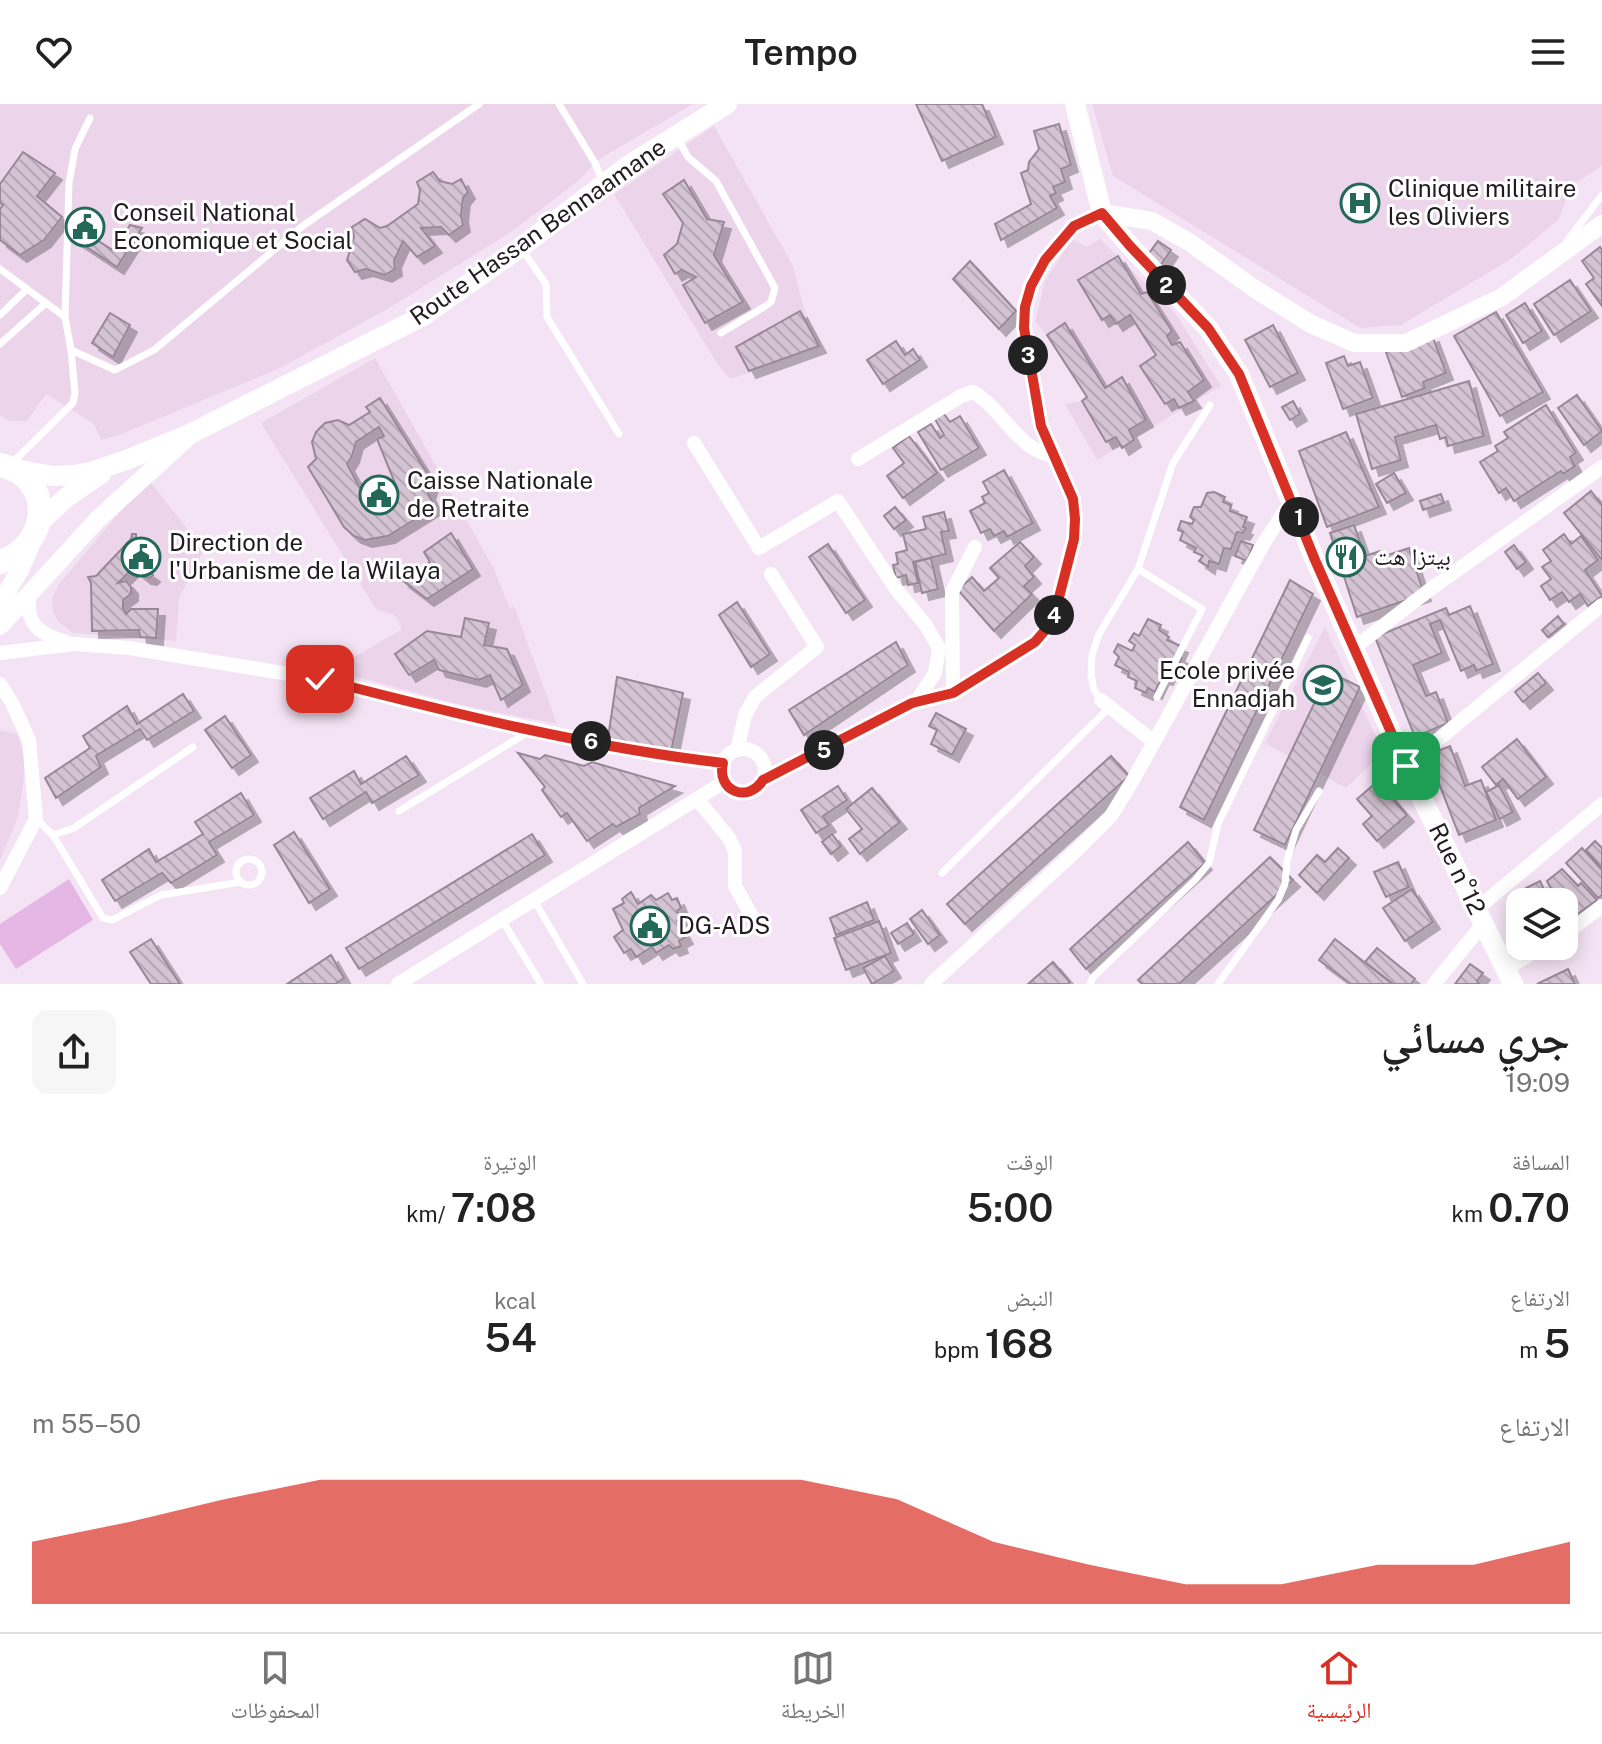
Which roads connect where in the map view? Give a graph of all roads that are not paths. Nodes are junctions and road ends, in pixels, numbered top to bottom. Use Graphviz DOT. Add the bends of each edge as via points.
graph roads {
  1 [pos="479,104"];
  2 [pos="559,104"];
  3 [pos="727,104"];
  4 [pos="1075,104"];
  5 [pos="90,118"];
  6 [pos="676,136"];
  7 [pos="604,184"];
  8 [pos="1602,195"];
  9 [pos="1102,213"];
  10 [pos="1602,224"];
  11 [pos="521,247"];
  12 [pos="1554,259"];
  13 [pos="0,269"];
  14 [pos="27,289"];
  15 [pos="46,303"];
  16 [pos="0,315"];
  17 [pos="65,317"];
  18 [pos="721,333"];
  19 [pos="0,344"];
  20 [pos="71,350"];
  21 [pos="1210,405"];
  22 [pos="192,433"];
  23 [pos="619,434"];
  24 [pos="694,443"];
  25 [pos="1054,456"];
  26 [pos="129,459"];
  27 [pos="858,459"];
  28 [pos="5,464"];
  29 [pos="1602,467"];
  30 [pos="146,475"];
  31 [pos="1292,500"];
  32 [pos="37,530"];
  33 [pos="975,547"];
  34 [pos="0,562"];
  35 [pos="1138,569"];
  36 [pos="771,574"];
  37 [pos="30,592"];
  38 [pos="0,604"];
  39 [pos="1602,605"];
  40 [pos="0,626"];
  41 [pos="1308,638"];
  42 [pos="74,644"];
  43 [pos="1354,648"];
  44 [pos="0,653"];
  45 [pos="0,684"];
  46 [pos="953,693"];
  47 [pos="1157,697"];
  48 [pos="916,702"];
  49 [pos="1105,704"];
  50 [pos="534,729"];
  51 [pos="1154,742"];
  52 [pos="193,747"];
  53 [pos="737,750"];
  54 [pos="723,763"];
  55 [pos="1406,766"];
  56 [pos="763,780"];
  57 [pos="724,782"];
  58 [pos="1319,791"];
  59 [pos="697,799"];
  60 [pos="1602,804"];
  61 [pos="399,811"];
  62 [pos="36,819"];
  63 [pos="53,835"];
  64 [pos="942,873"];
  65 [pos="241,882"];
  66 [pos="0,888"];
  67 [pos="534,900"];
  68 [pos="1602,906"];
  69 [pos="1480,916"];
  70 [pos="502,920"];
  71 [pos="755,922"];
  72 [pos="1578,924"];
  73 [pos="1529,960"];
  74 [pos="1510,976"];
  75 [pos="398,984"];
  76 [pos="541,984"];
  77 [pos="583,984"];
  78 [pos="931,984"];
  79 [pos="1090,984"];
  80 [pos="1218,984"];
  81 [pos="1434,984"];
  1 -- 20 [label="lane" via="304,225 154,350 115,370"];
  2 -- 7 [label="lane"];
  3 -- 6 [label="main road, Route Hassan Bennaamane"];
  4 -- 9 [label="main road"];
  5 -- 17 [label="lane" via="75,149 69,183"];
  6 -- 7 [label="main road, Route Hassan Bennaamane"];
  6 -- 18 [label="lane" via="688,157 716,181 775,288 771,302"];
  7 -- 11 [label="main road, Route Hassan Bennaamane"];
  8 -- 12 [label="lane"];
  9 -- 12 [label="street" via="1152,221 1311,324 1354,343 1406,343 1502,297"];
  9 -- 25 [label="street" via="1074,226 1045,260 1025,307 1041,426"];
  9 -- 31 [label="main road, Rue n°12" via="1216,340 1239,374"];
  10 -- 12 [label="street"];
  11 -- 22 [label="main road, Route Hassan Bennaamane" via="423,316"];
  11 -- 23 [label="lane" via="546,284 547,317"];
  13 -- 14 [label="lane"];
  14 -- 15 [label="lane"];
  14 -- 16 [label="lane"];
  15 -- 17 [label="lane"];
  15 -- 19 [label="lane"];
  17 -- 20 [label="lane"];
  20 -- 28 [label="lane" via="73,403"];
  21 -- 35 [label="lane" via="1173,463"];
  22 -- 26 [label="main road, Route Hassan Bennaamane"];
  22 -- 30 [label="street"];
  24 -- 48 [label="street" via="759,548 838,501 939,648 935,673"];
  25 -- 27 [label="street" via="1036,450 973,392"];
  25 -- 46 [label="street" via="1073,499 1075,519 1055,613 1035,642"];
  26 -- 28 [label="main road, Route Hassan Bennaamane" via="94,471 53,476"];
  26 -- 30 [label="street" via="142,462"];
  26 -- 32 [label="main road, Route Hassan Bennaamane" via="82,486"];
  28 -- 32 [label="main road" via="37,495"];
  29 -- 43 [label="street"];
  30 -- 37 [label="street"];
  31 -- 43 [label="main road, Rue n°12"];
  31 -- 51 [label="street"];
  32 -- 34 [label="main road" via="25,549"];
  32 -- 38 [label="street"];
  33 -- 46 [label="street" via="952,592"];
  35 -- 47 [label="lane" via="1202,609"];
  35 -- 49 [label="lane" via="1092,655 1094,690"];
  36 -- 53 [label="street" via="817,647 755,697"];
  37 -- 40 [label="street"];
  37 -- 42 [label="street" via="35,627"];
  39 -- 55 [label="street"];
  41 -- 79 [label="lane" via="1218,824 1209,863"];
  42 -- 44 [label="street"];
  42 -- 50 [label="street" via="320,679"];
  43 -- 55 [label="main road, Rue n°12"];
  45 -- 62 [label="street" via="29,740"];
  46 -- 48 [label="street"];
  48 -- 56 [label="street"];
  49 -- 51 [label="street"];
  49 -- 64 [label="lane"];
  50 -- 54 [label="street" via="655,755"];
  50 -- 61 [label="lane"];
  51 -- 78 [label="street" via="1111,816"];
  52 -- 63 [label="lane" via="74,828"];
  53 -- 54 [label="street"];
  53 -- 56 [label="street" via="751,751 762,760"];
  54 -- 57 [label="street"];
  55 -- 69 [label="main road, Rue n°12"];
  56 -- 57 [label="street" via="748,793 734,792"];
  57 -- 59 [label="street"];
  58 -- 80 [label="lane" via="1296,830 1278,900"];
  59 -- 67 [label="street"];
  59 -- 71 [label="street" via="729,838 735,851 735,886"];
  60 -- 69 [label="street"];
  62 -- 63 [label="lane"];
  62 -- 66 [label="street"];
  63 -- 65 [label="lane" via="103,918 112,920 161,895"];
  67 -- 70 [label="street"];
  67 -- 77 [label="lane"];
  68 -- 72 [label="street"];
  69 -- 74 [label="main road, Rue n°12"];
  69 -- 81 [label="street"];
  70 -- 75 [label="street"];
  70 -- 76 [label="lane"];
  73 -- 74 [label="street"];
}
